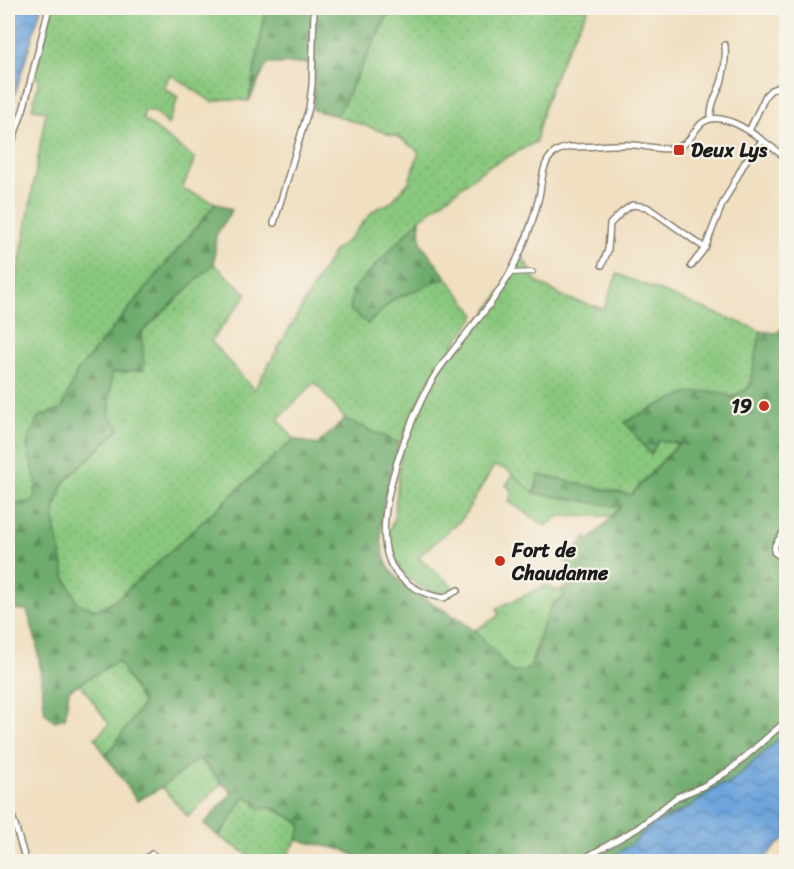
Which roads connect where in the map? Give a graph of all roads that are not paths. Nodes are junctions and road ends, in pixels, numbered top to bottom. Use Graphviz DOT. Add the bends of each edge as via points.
graph roads {
  1 [pos="49,8"];
  2 [pos="314,8"];
  3 [pos="725,45"];
  4 [pos="786,84"];
  5 [pos="711,118"];
  6 [pos="749,131"];
  7 [pos="762,141"];
  8 [pos="8,154"];
  9 [pos="786,158"];
  10 [pos="274,223"];
  11 [pos="705,248"];
  12 [pos="602,265"];
  13 [pos="691,266"];
  14 [pos="533,272"];
  15 [pos="510,273"];
  16 [pos="786,529"];
  17 [pos="786,554"];
  18 [pos="458,590"];
  19 [pos="786,721"];
  20 [pos="8,802"];
  21 [pos="26,861"];
  22 [pos="140,861"];
  23 [pos="162,861"];
  24 [pos="578,861"];
  1 -- 8 [label="street"];
  2 -- 10 [label="street" via="309,108"];
  3 -- 5 [label="street" via="726,63"];
  4 -- 6 [label="street" via="768,92"];
  5 -- 6 [label="street"];
  5 -- 15 [label="street" via="676,148 622,145 570,147 556,152 545,166 538,202"];
  6 -- 7 [label="street"];
  7 -- 9 [label="street"];
  7 -- 11 [label="street" via="745,162 722,205"];
  11 -- 12 [label="street" via="648,207 632,205 610,224 608,250"];
  11 -- 13 [label="street"];
  14 -- 15 [label="street"];
  15 -- 18 [label="street" via="435,375 402,443 390,490 386,533 392,565 421,592 444,598"];
  16 -- 17 [label="street" via="774,552 781,557"];
  19 -- 24 [label="street" via="730,770 677,797 638,828"];
  20 -- 21 [label="street"];
  22 -- 23 [label="street" via="152,854"];
}
